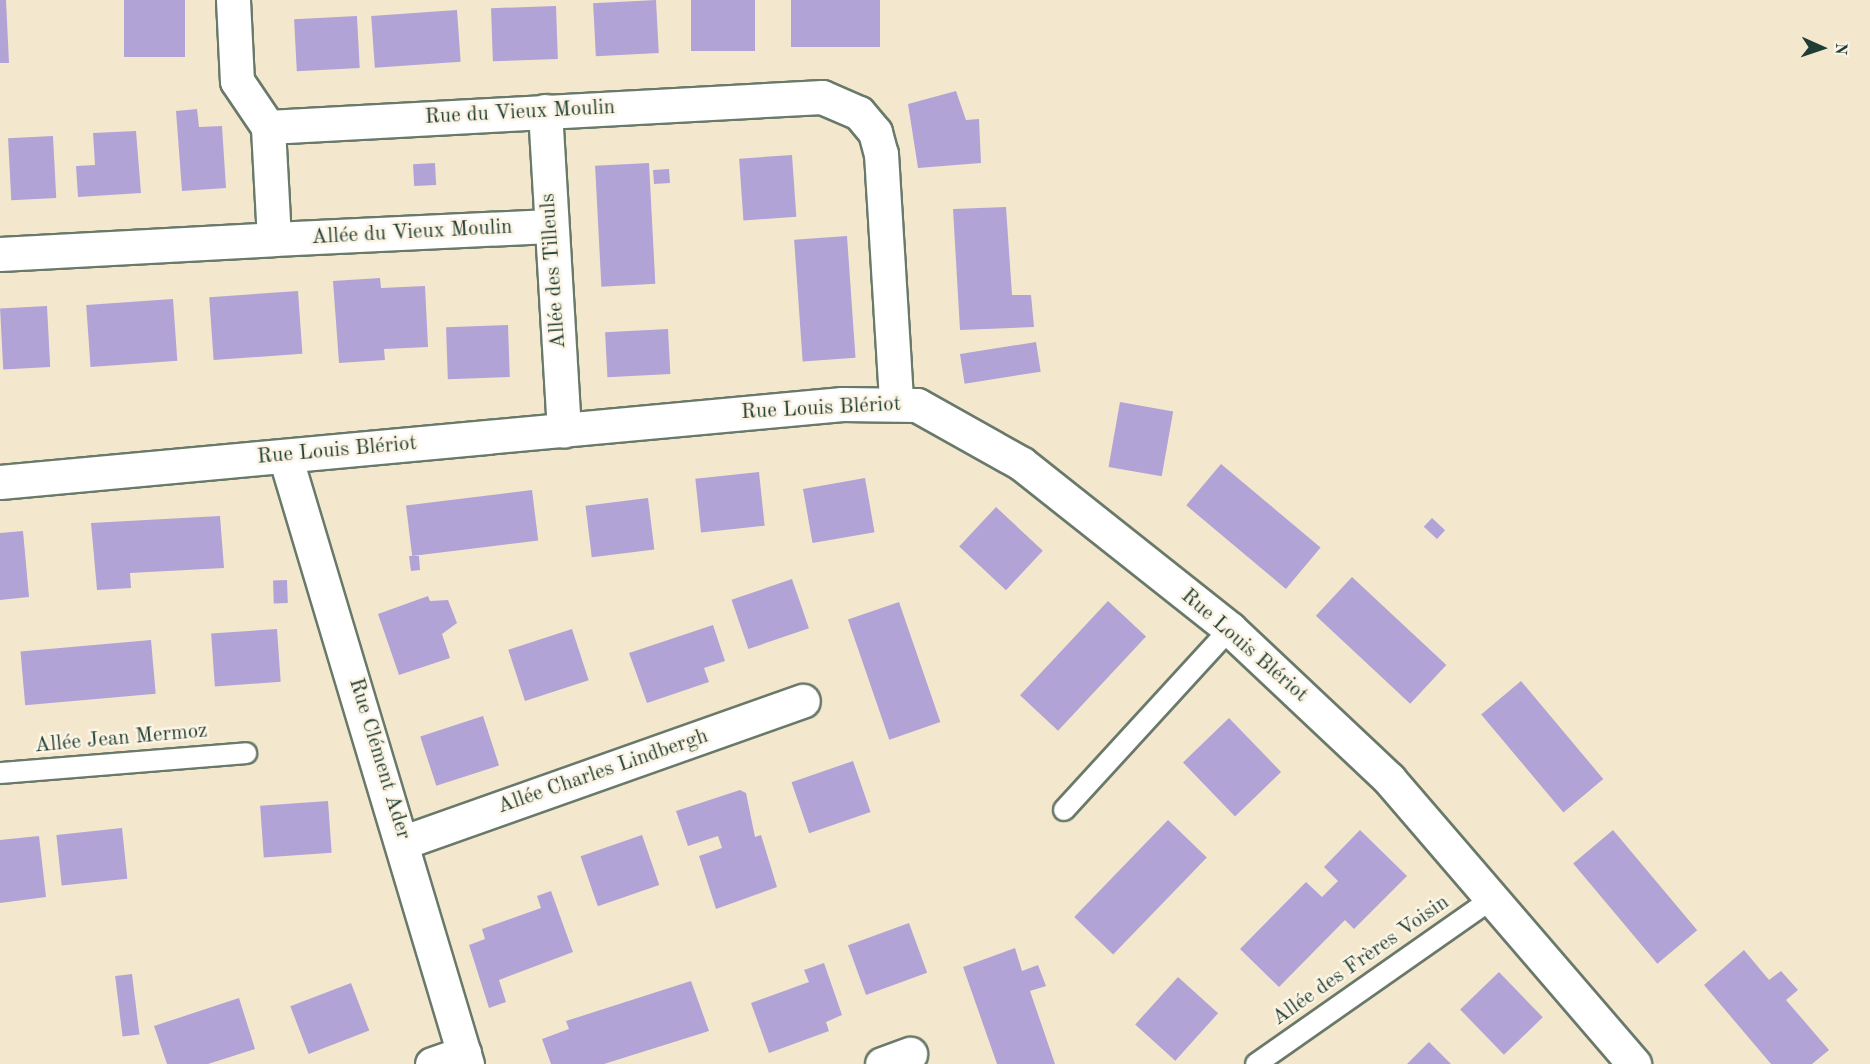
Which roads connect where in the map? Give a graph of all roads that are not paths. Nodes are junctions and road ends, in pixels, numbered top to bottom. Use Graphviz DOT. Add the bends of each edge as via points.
graph roads {
  1 [pos="233,0"];
  2 [pos="545,111"];
  3 [pos="268,127"];
  4 [pos="550,226"];
  5 [pos="274,239"];
  6 [pos="0,254"];
  7 [pos="896,401"];
  8 [pos="564,430"];
  9 [pos="285,456"];
  10 [pos="0,482"];
  11 [pos="1230,629"];
  12 [pos="803,701"];
  13 [pos="246,753"];
  14 [pos="0,773"];
  15 [pos="1064,810"];
  16 [pos="404,842"];
  17 [pos="1493,898"];
  18 [pos="465,1059"];
  19 [pos="432,1064"];
  20 [pos="1256,1064"];
  21 [pos="1634,1064"];
  1 -- 3 [label="street" via="237,81"];
  2 -- 3 [label="street, Rue du Vieux Moulin"];
  2 -- 4 [label="street, Allée des Tilleuls"];
  2 -- 7 [label="street, Rue du Vieux Moulin" via="822,97 859,113 875,132 881,154"];
  3 -- 5 [label="street"];
  4 -- 5 [label="street, Allée du Vieux Moulin"];
  4 -- 8 [label="street, Allée des Tilleuls"];
  5 -- 6 [label="street"];
  7 -- 8 [label="street, Rue Louis Blériot"];
  7 -- 11 [label="street, Rue Louis Blériot" via="939,414 1022,464"];
  8 -- 9 [label="street, Rue Louis Blériot"];
  9 -- 10 [label="street, Rue Louis Blériot"];
  9 -- 16 [label="street, Rue Clément Ader"];
  11 -- 15 [label="lane"];
  11 -- 17 [label="street, Rue Louis Blériot" via="1389,779"];
  12 -- 16 [label="street, Allée Charles Lindbergh"];
  13 -- 14 [label="lane, Allée Jean Mermoz"];
  16 -- 18 [label="street, Rue Clément Ader"];
  17 -- 20 [label="lane, Allée des Frères Voisin"];
  17 -- 21 [label="street, Rue Louis Blériot"];
  18 -- 19 [label="street"];
}
